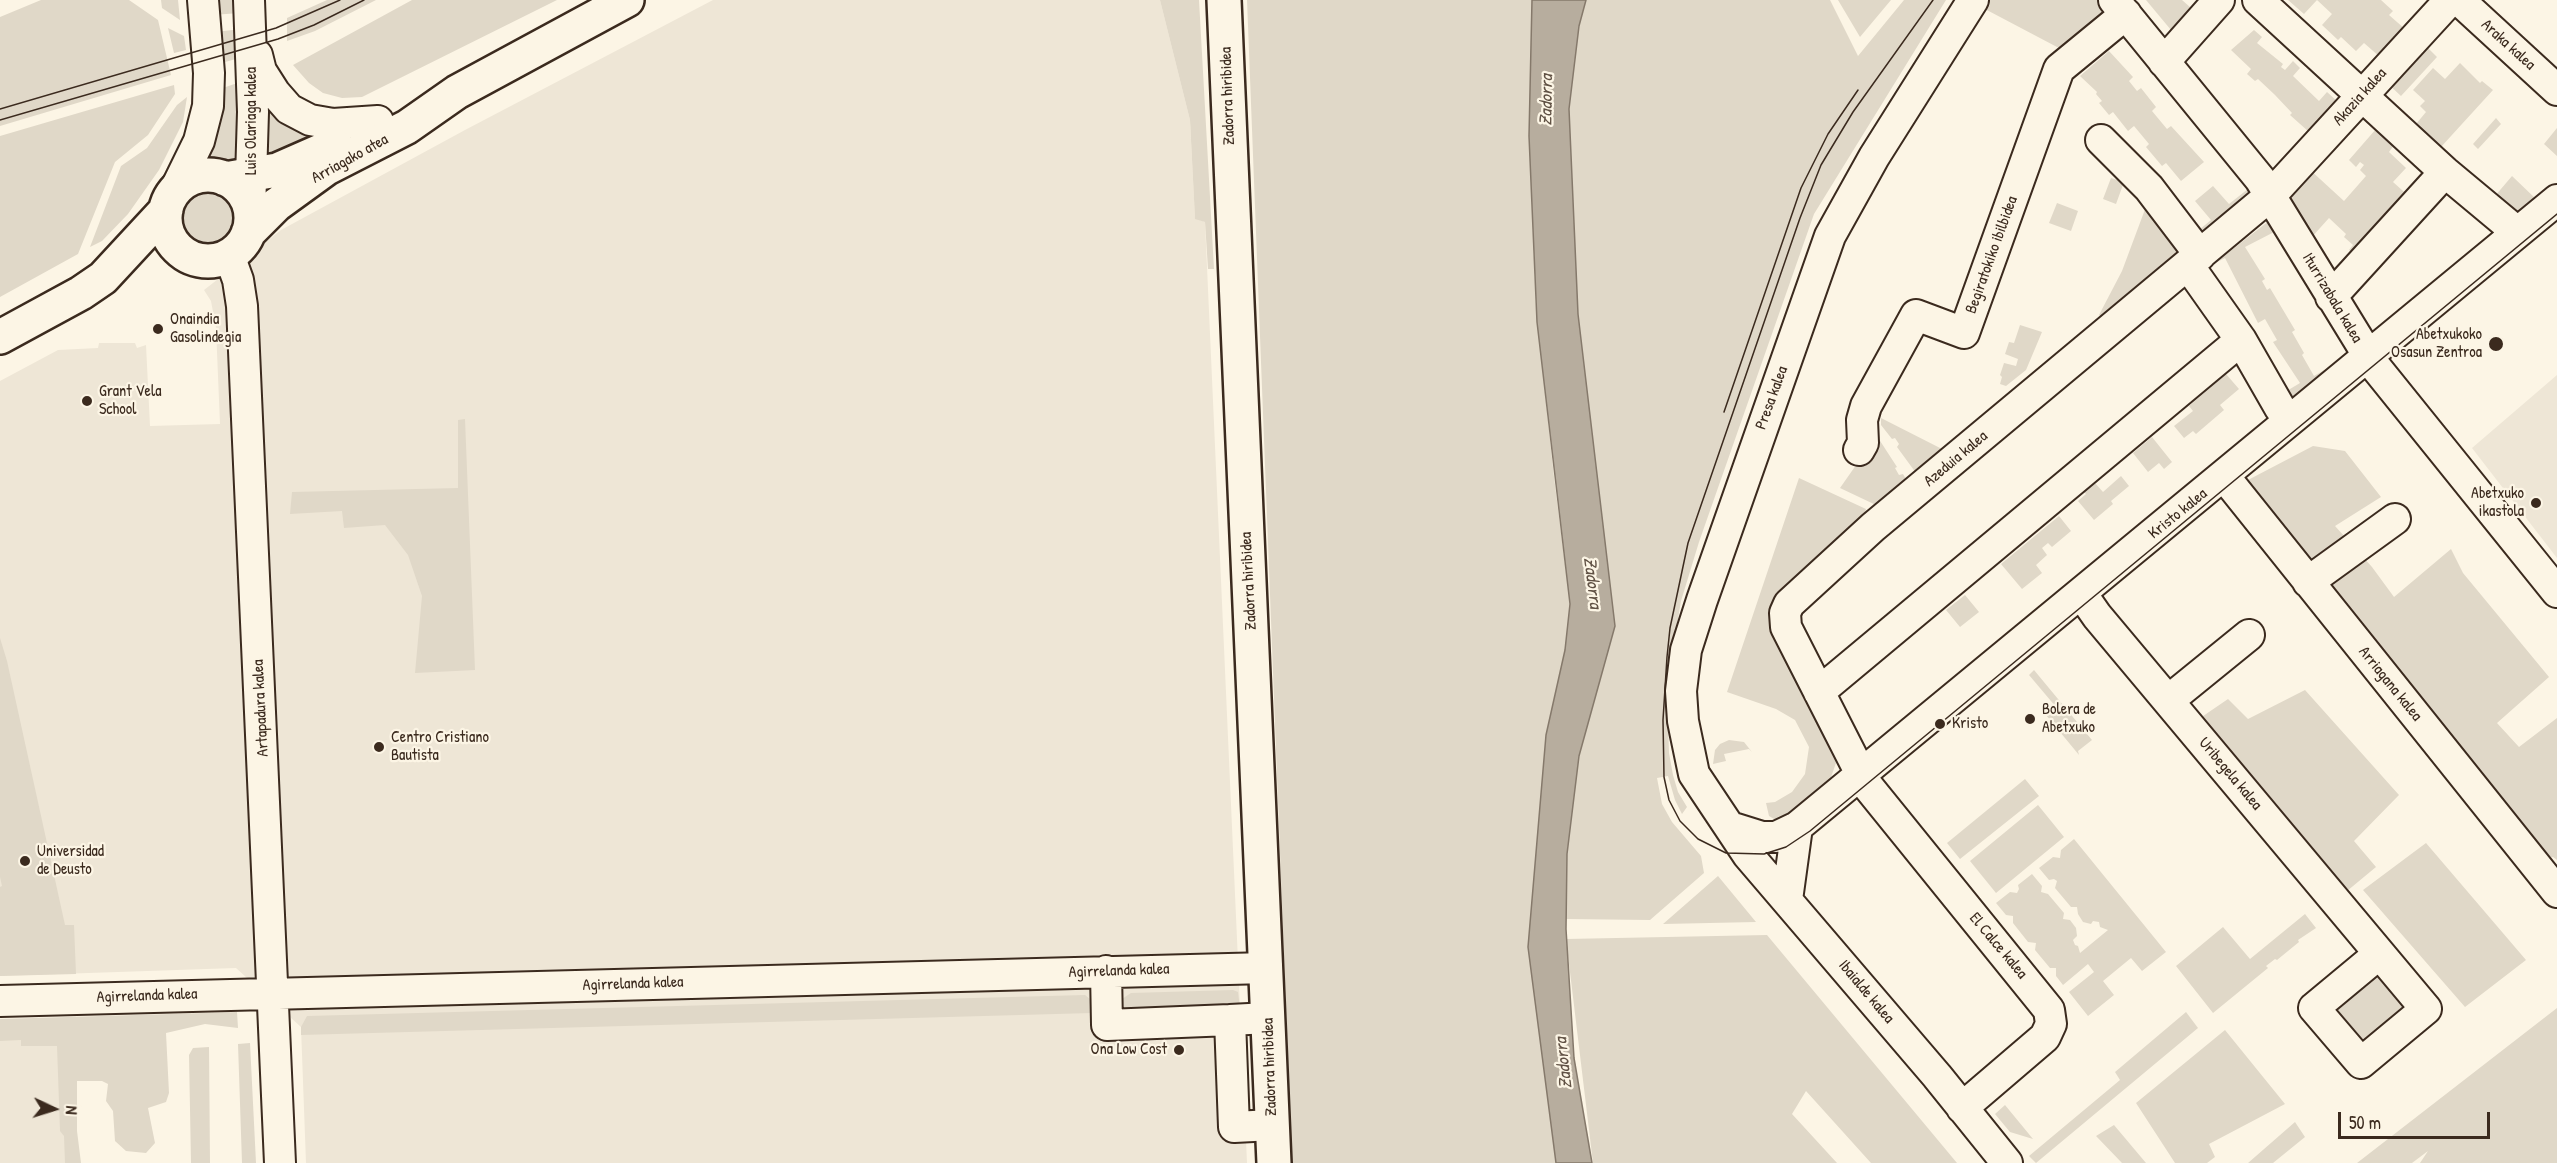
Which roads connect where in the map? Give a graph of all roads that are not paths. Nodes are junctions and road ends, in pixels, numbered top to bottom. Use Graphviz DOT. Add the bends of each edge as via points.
graph roads {
  1 [pos="203,0"];
  2 [pos="249,0"];
  3 [pos="627,0"];
  4 [pos="1224,0"];
  5 [pos="1973,0"];
  6 [pos="2219,0"];
  7 [pos="2258,0"];
  8 [pos="2450,0"];
  9 [pos="2458,0"];
  10 [pos="2120,7"];
  11 [pos="251,30"];
  12 [pos="2164,62"];
  13 [pos="2557,90"];
  14 [pos="457,92"];
  15 [pos="2361,95"];
  16 [pos="378,121"];
  17 [pos="2101,140"];
  18 [pos="2445,172"];
  19 [pos="238,176"];
  20 [pos="2271,195"];
  21 [pos="171,200"];
  22 [pos="2542,215"];
  23 [pos="242,233"];
  24 [pos="2194,260"];
  25 [pos="2331,297"];
  26 [pos="0,337"];
  27 [pos="2241,340"];
  28 [pos="2369,356"];
  29 [pos="2280,408"];
  30 [pos="1859,450"];
  31 [pos="2224,476"];
  32 [pos="2395,519"];
  33 [pos="2308,582"];
  34 [pos="2557,592"];
  35 [pos="2081,593"];
  36 [pos="2249,635"];
  37 [pos="1818,692"];
  38 [pos="2169,700"];
  39 [pos="1860,774"];
  40 [pos="1727,824"];
  41 [pos="1797,827"];
  42 [pos="2557,892"];
  43 [pos="1787,900"];
  44 [pos="2379,954"];
  45 [pos="1267,968"];
  46 [pos="1106,971"];
  47 [pos="274,993"];
  48 [pos="0,1001"];
  49 [pos="1268,1018"];
  50 [pos="1230,1020"];
  51 [pos="1962,1108"];
  52 [pos="1273,1125"];
  53 [pos="280,1163"];
  54 [pos="1274,1163"];
  55 [pos="2007,1163"];
  1 -- 21 [label="street" via="208,106 199,141"];
  2 -- 11 [label="street, Luis Olariaga kalea"];
  3 -- 14 [label="main road, Arriagako atea"];
  4 -- 45 [label="main road, Zadorra hiribidea"];
  5 -- 40 [label="street, Presa kalea" via="1830,236 1686,650 1681,692 1688,755 1694,774"];
  6 -- 12 [label="street"];
  7 -- 15 [label="street"];
  8 -- 15 [label="street, Akazia kalea"];
  9 -- 13 [label="street, Araka kalea"];
  10 -- 12 [label="street, Iturrizabala kalea"];
  10 -- 30 [label="street, Begiratokiko ibilbidea" via="2059,69 1964,333 1916,315 1866,406"];
  11 -- 16 [label="street, Luis Olariaga kalea" via="261,71 289,109 310,120 333,124"];
  11 -- 19 [label="street, Luis Olariaga kalea" via="253,112"];
  12 -- 20 [label="street, Iturrizabala kalea"];
  14 -- 16 [label="main road, Arriagako atea" via="404,107"];
  14 -- 23 [label="main road, Arriagako atea" via="407,127 327,168"];
  15 -- 18 [label="street"];
  15 -- 20 [label="street, Akazia kalea"];
  16 -- 19 [label="main road, Arriagako atea" via="316,155 277,170"];
  17 -- 24 [label="street" via="2149,188"];
  18 -- 22 [label="street"];
  18 -- 25 [label="street"];
  19 -- 21 [label="main road" via="198,176 186,181"];
  19 -- 23 [label="main road" via="237,186 246,198"];
  20 -- 24 [label="street, Azeduia kalea"];
  20 -- 25 [label="street, Iturrizabala kalea"];
  21 -- 23 [label="main road" via="165,224 170,237 183,252 202,261 216,260"];
  21 -- 26 [label="main road" via="103,278"];
  22 -- 28 [label="street, Kristo kalea"];
  23 -- 47 [label="street, Artapadura kalea" via="238,280"];
  24 -- 27 [label="street"];
  24 -- 37 [label="street, Azeduia kalea" via="1873,527 1789,604 1786,627"];
  25 -- 28 [label="street, Iturrizabala kalea"];
  27 -- 29 [label="street"];
  27 -- 37 [label="street"];
  28 -- 31 [label="street, Kristo kalea"];
  28 -- 34 [label="street, Iturrizabala kalea"];
  31 -- 33 [label="street, Arriagana kalea"];
  31 -- 35 [label="street, Kristo kalea"];
  32 -- 33 [label="street"];
  33 -- 42 [label="street, Arriagana kalea"];
  35 -- 38 [label="street, Uribegela kalea"];
  35 -- 39 [label="street, Kristo kalea"];
  36 -- 38 [label="street"];
  37 -- 39 [label="street, Azeduia kalea"];
  38 -- 44 [label="street, Uribegela kalea"];
  39 -- 41 [label="street, Kristo kalea"];
  39 -- 51 [label="street, El Calce kalea" via="1888,814 2049,1010 2051,1024 2045,1037"];
  40 -- 41 [label="street, Kristo kalea" via="1762,837 1776,837"];
  40 -- 43 [label="street, Ibaialde kalea"];
  41 -- 43 [label="street"];
  43 -- 51 [label="street, Ibaialde kalea"];
  45 -- 46 [label="street, Agirrelanda kalea"];
  45 -- 49 [label="main road, Zadorra hiribidea"];
  46 -- 47 [label="street, Agirrelanda kalea"];
  46 -- 50 [label="street" via="1107,1025"];
  47 -- 48 [label="street, Agirrelanda kalea"];
  47 -- 53 [label="street, Artapadura kalea"];
  49 -- 50 [label="street"];
  49 -- 52 [label="main road, Zadorra hiribidea"];
  50 -- 52 [label="street" via="1234,1127"];
  51 -- 55 [label="street, Ibaialde kalea"];
  52 -- 54 [label="main road, Zadorra hiribidea"];
}
